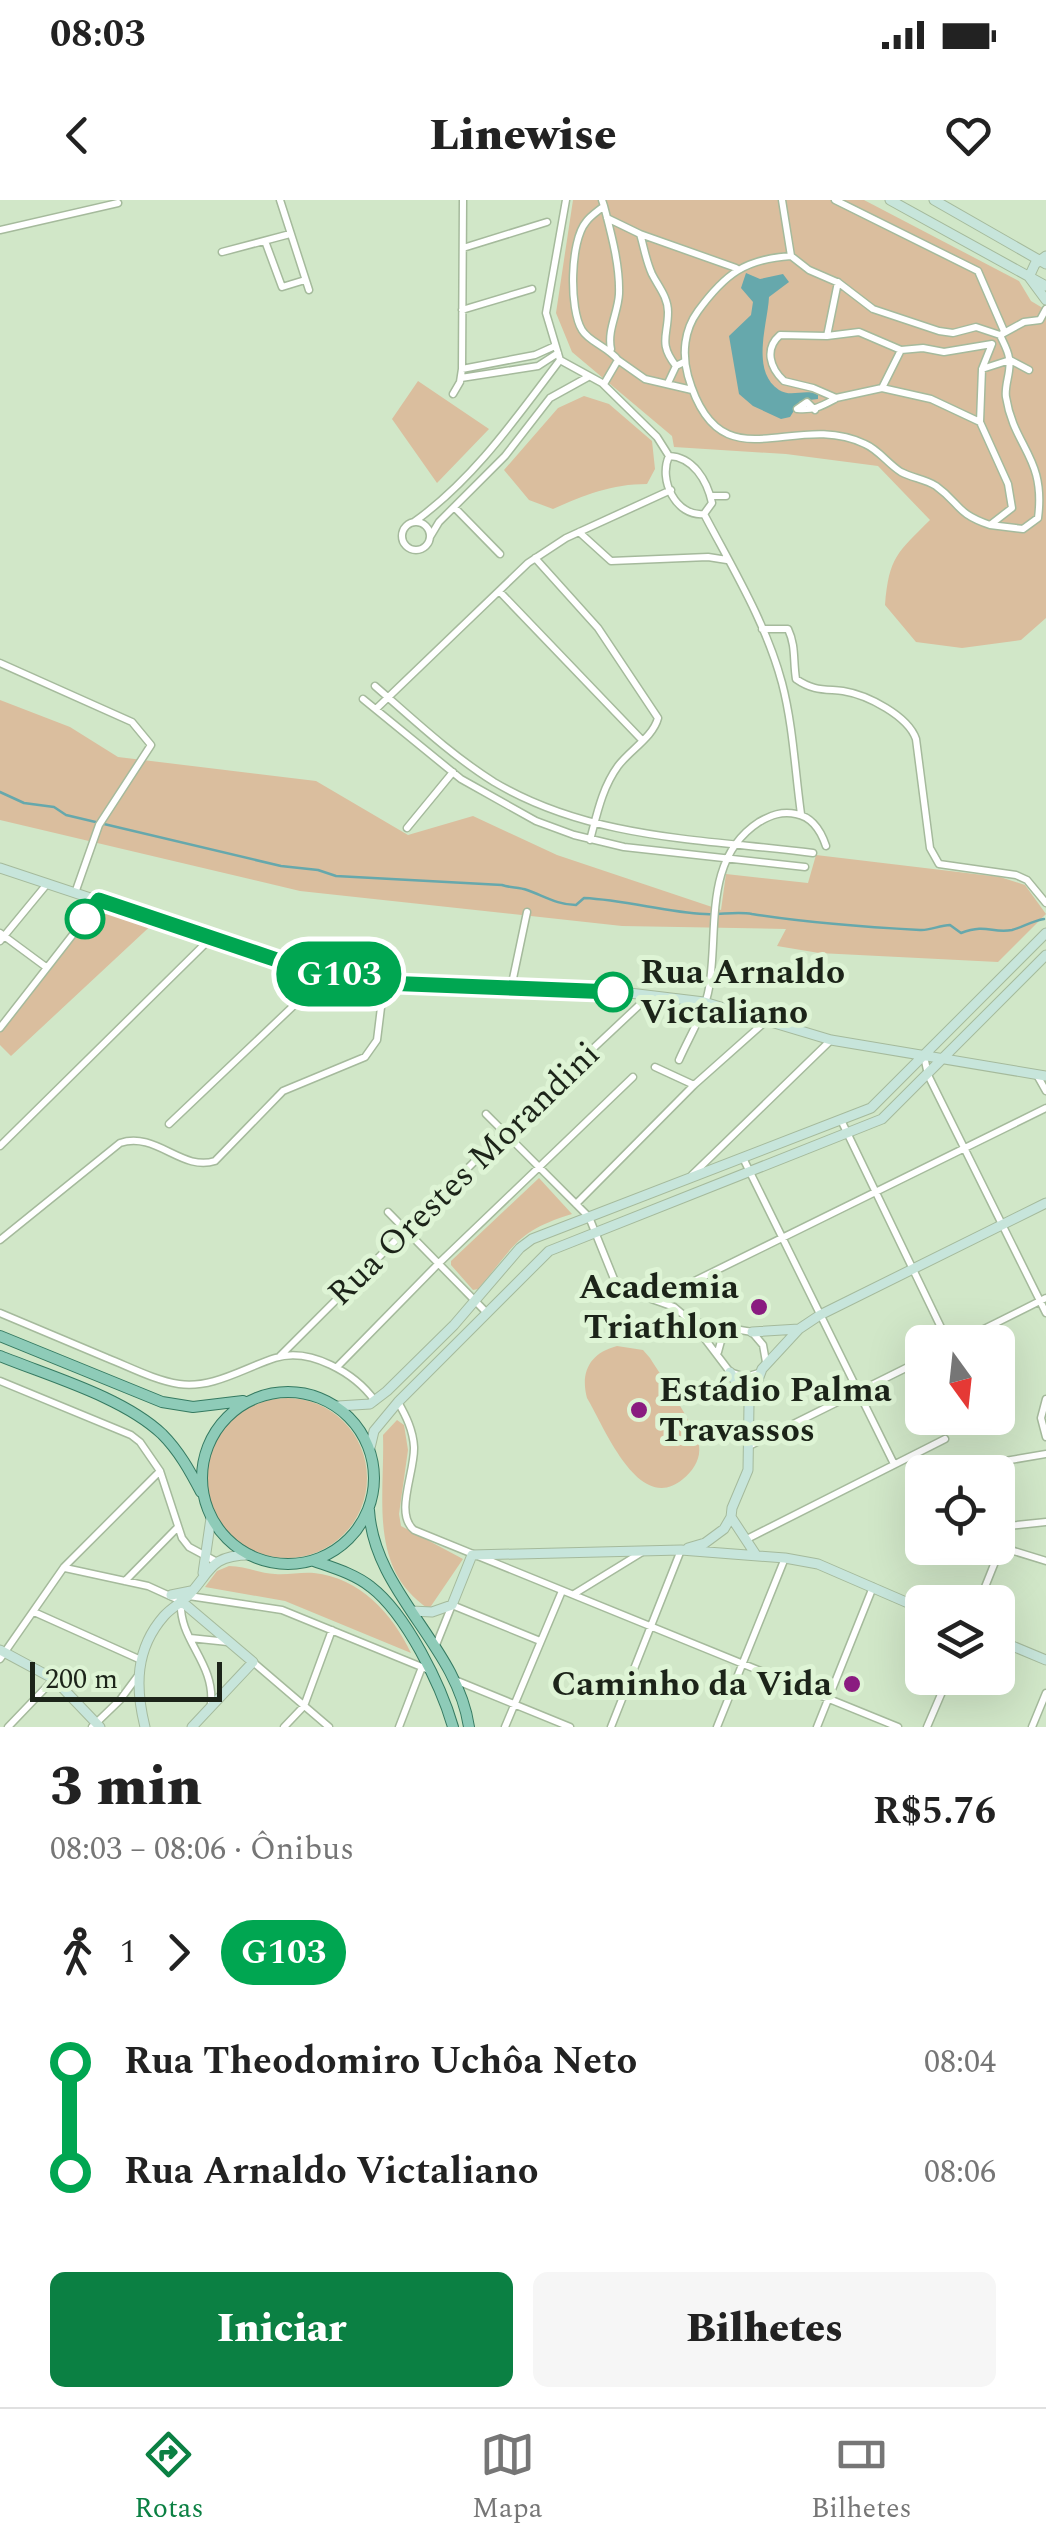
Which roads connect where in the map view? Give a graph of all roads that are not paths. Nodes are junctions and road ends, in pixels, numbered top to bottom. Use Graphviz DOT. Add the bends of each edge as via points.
graph roads {
  1 [pos="280,200"];
  2 [pos="463,200"];
  3 [pos="566,200"];
  4 [pos="782,200"];
  5 [pos="835,200"];
  6 [pos="890,200"];
  7 [pos="934,200"];
  8 [pos="118,203"];
  9 [pos="603,203"];
  10 [pos="607,218"];
  11 [pos="547,222"];
  12 [pos="0,230"];
  13 [pos="290,234"];
  14 [pos="640,234"];
  15 [pos="266,241"];
  16 [pos="462,248"];
  17 [pos="222,252"];
  18 [pos="791,256"];
  19 [pos="1043,260"];
  20 [pos="736,268"];
  21 [pos="1029,277"];
  22 [pos="305,280"];
  23 [pos="838,282"];
  24 [pos="1046,286"];
  25 [pos="309,290"];
  26 [pos="532,290"];
  27 [pos="1046,300"];
  28 [pos="1046,309"];
  29 [pos="462,310"];
  30 [pos="1002,333"];
  31 [pos="827,336"];
  32 [pos="992,344"];
  33 [pos="611,350"];
  34 [pos="901,350"];
  35 [pos="558,353"];
  36 [pos="519,357"];
  37 [pos="618,360"];
  38 [pos="1010,360"];
  39 [pos="684,362"];
  40 [pos="676,366"];
  41 [pos="982,369"];
  42 [pos="516,370"];
  43 [pos="1029,370"];
  44 [pos="461,374"];
  45 [pos="588,377"];
  46 [pos="668,383"];
  47 [pos="604,384"];
  48 [pos="882,388"];
  49 [pos="692,390"];
  50 [pos="453,394"];
  51 [pos="836,398"];
  52 [pos="524,407"];
  53 [pos="815,410"];
  54 [pos="536,416"];
  55 [pos="980,422"];
  56 [pos="494,447"];
  57 [pos="505,456"];
  58 [pos="669,456"];
  59 [pos="671,490"];
  60 [pos="711,496"];
  61 [pos="726,496"];
  62 [pos="454,507"];
  63 [pos="704,514"];
  64 [pos="414,522"];
  65 [pos="990,525"];
  66 [pos="579,532"];
  67 [pos="430,538"];
  68 [pos="720,544"];
  69 [pos="500,554"];
  70 [pos="708,557"];
  71 [pos="534,558"];
  72 [pos="729,560"];
  73 [pos="499,590"];
  74 [pos="762,629"];
  75 [pos="0,663"];
  76 [pos="375,686"];
  77 [pos="388,698"];
  78 [pos="363,699"];
  79 [pos="376,709"];
  80 [pos="642,740"];
  81 [pos="453,772"];
  82 [pos="801,814"];
  83 [pos="594,825"];
  84 [pos="406,828"];
  85 [pos="590,840"];
  86 [pos="739,843"];
  87 [pos="826,846"];
  88 [pos="813,853"];
  89 [pos="729,858"];
  90 [pos="805,867"];
  91 [pos="0,868"];
  92 [pos="47,884"];
  93 [pos="75,893"];
  94 [pos="99,900"];
  95 [pos="1046,902"];
  96 [pos="527,912"];
  97 [pos="1046,932"];
  98 [pos="1,936"];
  99 [pos="212,938"];
  100 [pos="1046,955"];
  101 [pos="1019,961"];
  102 [pos="46,967"];
  103 [pos="1029,972"];
  104 [pos="328,973"];
  105 [pos="384,983"];
  106 [pos="511,988"];
  107 [pos="650,995"];
  108 [pos="984,997"];
  109 [pos="704,1002"];
  110 [pos="987,1016"];
  111 [pos="766,1020"];
  112 [pos="0,1028"];
  113 [pos="831,1040"];
  114 [pos="924,1056"];
  115 [pos="945,1058"];
  116 [pos="679,1060"];
  117 [pos="655,1067"];
  118 [pos="1041,1075"];
  119 [pos="928,1076"];
  120 [pos="633,1077"];
  121 [pos="694,1085"];
  122 [pos="1046,1092"];
  123 [pos="1046,1108"];
  124 [pos="486,1114"];
  125 [pos="841,1120"];
  126 [pos="170,1124"];
  127 [pos="504,1132"];
  128 [pos="846,1134"];
  129 [pos="0,1146"];
  130 [pos="964,1148"];
  131 [pos="744,1158"];
  132 [pos="540,1168"];
  133 [pos="750,1171"];
  134 [pos="688,1180"];
  135 [pos="874,1192"];
  136 [pos="1046,1203"];
  137 [pos="576,1204"];
  138 [pos="388,1212"];
  139 [pos="589,1217"];
  140 [pos="1000,1226"];
  141 [pos="406,1229"];
  142 [pos="594,1232"];
  143 [pos="782,1235"];
  144 [pos="0,1240"];
  145 [pos="438,1264"];
  146 [pos="910,1270"];
  147 [pos="658,1299"];
  148 [pos="1043,1300"];
  149 [pos="475,1302"];
  150 [pos="0,1313"];
  151 [pos="487,1313"];
  152 [pos="1046,1313"];
  153 [pos="820,1315"];
  154 [pos="692,1322"];
  155 [pos="939,1325"];
  156 [pos="992,1325"];
  157 [pos="737,1329"];
  158 [pos="799,1329"];
  159 [pos="752,1332"];
  160 [pos="0,1336"];
  161 [pos="718,1353"];
  162 [pos="0,1356"];
  163 [pos="280,1356"];
  164 [pos="766,1362"];
  165 [pos="337,1367"];
  166 [pos="905,1368"];
  167 [pos="730,1372"];
  168 [pos="759,1373"];
  169 [pos="0,1381"];
  170 [pos="860,1391"];
  171 [pos="1046,1399"];
  172 [pos="249,1400"];
  173 [pos="375,1401"];
  174 [pos="398,1402"];
  175 [pos="750,1404"];
  176 [pos="338,1406"];
  177 [pos="945,1438"];
  178 [pos="1046,1438"];
  179 [pos="750,1445"];
  180 [pos="370,1448"];
  181 [pos="1046,1454"];
  182 [pos="1015,1459"];
  183 [pos="894,1464"];
  184 [pos="160,1470"];
  185 [pos="202,1493"];
  186 [pos="370,1509"];
  187 [pos="732,1517"];
  188 [pos="211,1518"];
  189 [pos="1046,1522"];
  190 [pos="1015,1525"];
  191 [pos="177,1528"];
  192 [pos="747,1539"];
  193 [pos="681,1550"];
  194 [pos="644,1551"];
  195 [pos="250,1555"];
  196 [pos="472,1555"];
  197 [pos="756,1555"];
  198 [pos="205,1557"];
  199 [pos="785,1558"];
  200 [pos="314,1560"];
  201 [pos="1046,1561"];
  202 [pos="217,1562"];
  203 [pos="64,1567"];
  204 [pos="203,1573"];
  205 [pos="125,1581"];
  206 [pos="986,1585"];
  207 [pos="873,1588"];
  208 [pos="562,1591"];
  209 [pos="183,1595"];
  210 [pos="573,1595"];
  211 [pos="905,1602"];
  212 [pos="452,1605"];
  213 [pos="412,1610"];
  214 [pos="34,1612"];
  215 [pos="650,1627"];
  216 [pos="332,1630"];
  217 [pos="189,1638"];
  218 [pos="540,1641"];
  219 [pos="232,1642"];
  220 [pos="436,1645"];
  221 [pos="1015,1647"];
  222 [pos="2,1654"];
  223 [pos="140,1660"];
  224 [pos="1046,1660"];
  225 [pos="253,1662"];
  226 [pos="742,1665"];
  227 [pos="427,1669"];
  228 [pos="136,1677"];
  229 [pos="54,1679"];
  230 [pos="454,1680"];
  231 [pos="1046,1693"];
  232 [pos="941,1695"];
  233 [pos="828,1698"];
  234 [pos="515,1705"];
  235 [pos="211,1706"];
  236 [pos="304,1706"];
  237 [pos="146,1725"];
  238 [pos="96,1726"];
  239 [pos="8,1727"];
  240 [pos="192,1727"];
  241 [pos="284,1727"];
  242 [pos="328,1727"];
  243 [pos="399,1727"];
  244 [pos="454,1727"];
  245 [pos="468,1727"];
  246 [pos="506,1727"];
  247 [pos="570,1727"];
  248 [pos="611,1727"];
  249 [pos="717,1727"];
  250 [pos="817,1727"];
  251 [pos="898,1727"];
  252 [pos="927,1727"];
  253 [pos="1032,1727"];
  1 -- 13 [label="street"];
  2 -- 16 [label="street"];
  3 -- 35 [label="street" via="546,313"];
  4 -- 18 [label="street"];
  5 -- 30 [label="street" via="978,270"];
  6 -- 21 [label="street"];
  7 -- 19 [label="street"];
  8 -- 12 [label="street"];
  9 -- 10 [label="street"];
  9 -- 33 [label="street" via="583,224 572,303 582,332"];
  10 -- 14 [label="street"];
  10 -- 33 [label="street" via="619,293"];
  11 -- 16 [label="street"];
  13 -- 15 [label="street"];
  13 -- 22 [label="street"];
  14 -- 20 [label="street"];
  14 -- 40 [label="street" via="666,298 664,336"];
  15 -- 17 [label="street"];
  15 -- 22 [label="street" via="282,287"];
  16 -- 29 [label="street"];
  18 -- 20 [label="street"];
  18 -- 23 [label="street"];
  19 -- 21 [label="street"];
  20 -- 39 [label="street" via="690,323"];
  21 -- 24 [label="street"];
  21 -- 27 [label="street"];
  22 -- 25 [label="street"];
  23 -- 30 [label="street" via="874,309 939,331 976,327"];
  23 -- 31 [label="street"];
  26 -- 29 [label="street"];
  28 -- 30 [label="street" via="1040,320"];
  29 -- 44 [label="street"];
  30 -- 32 [label="street"];
  30 -- 38 [label="street"];
  31 -- 34 [label="street" via="859,332"];
  31 -- 51 [label="street" via="780,335 771,347 772,364 784,381"];
  32 -- 34 [label="street"];
  32 -- 41 [label="street"];
  33 -- 37 [label="street"];
  34 -- 48 [label="street"];
  35 -- 36 [label="street"];
  35 -- 42 [label="street"];
  35 -- 45 [label="street"];
  35 -- 52 [label="street"];
  36 -- 42 [label="street"];
  36 -- 44 [label="street"];
  37 -- 46 [label="street" via="646,379"];
  37 -- 47 [label="street"];
  38 -- 41 [label="street"];
  38 -- 43 [label="street"];
  38 -- 65 [label="street" via="1006,396 1039,470 1042,498 1038,518 1023,529"];
  39 -- 40 [label="street"];
  39 -- 49 [label="street"];
  40 -- 46 [label="street"];
  41 -- 55 [label="street"];
  42 -- 44 [label="street"];
  44 -- 50 [label="street"];
  45 -- 47 [label="street"];
  45 -- 54 [label="street" via="558,392"];
  46 -- 49 [label="street"];
  47 -- 58 [label="street"];
  48 -- 51 [label="street"];
  48 -- 55 [label="street" via="931,399"];
  49 -- 65 [label="street" via="719,430 756,440 820,432 869,445 903,474 938,488 969,518"];
  51 -- 53 [label="street"];
  52 -- 54 [label="street"];
  52 -- 56 [label="street"];
  54 -- 57 [label="street"];
  55 -- 65 [label="street" via="1012,508"];
  56 -- 57 [label="street"];
  56 -- 64 [label="street"];
  57 -- 62 [label="street"];
  58 -- 59 [label="street" via="664,467"];
  58 -- 60 [label="street" via="691,462"];
  59 -- 63 [label="street" via="682,508"];
  59 -- 66 [label="street"];
  60 -- 61 [label="street"];
  60 -- 63 [label="street"];
  62 -- 67 [label="street"];
  62 -- 69 [label="street"];
  63 -- 68 [label="street"];
  64 -- 67 [label="street" via="426,526"];
  64 -- 67 [label="street" via="402,535 408,548 422,548"];
  66 -- 70 [label="street" via="612,561"];
  66 -- 71 [label="street"];
  68 -- 70 [label="street"];
  68 -- 72 [label="street"];
  70 -- 72 [label="street"];
  71 -- 73 [label="street"];
  71 -- 80 [label="street" via="598,628 656,712 657,725"];
  72 -- 74 [label="street"];
  73 -- 77 [label="street"];
  73 -- 80 [label="street"];
  74 -- 82 [label="street" via="783,687"];
  74 -- 95 [label="street" via="788,628 796,647 796,680 805,686 845,692 912,726 930,848 939,864 1016,875"];
  75 -- 93 [label="street" via="132,722 151,745 101,822"];
  76 -- 77 [label="street"];
  77 -- 79 [label="street"];
  77 -- 83 [label="street" via="494,781"];
  78 -- 79 [label="street"];
  79 -- 81 [label="street"];
  80 -- 83 [label="street" via="608,781"];
  81 -- 84 [label="street"];
  81 -- 85 [label="street" via="536,820"];
  82 -- 86 [label="street" via="770,816"];
  82 -- 87 [label="street"];
  83 -- 85 [label="street"];
  83 -- 86 [label="street"];
  85 -- 89 [label="street"];
  86 -- 88 [label="street"];
  86 -- 89 [label="street"];
  89 -- 90 [label="street"];
  89 -- 109 [label="street" via="713,904"];
  91 -- 92 [label="street"];
  92 -- 93 [label="street"];
  92 -- 98 [label="street"];
  93 -- 94 [label="street"];
  94 -- 99 [label="street"];
  94 -- 102 [label="street"];
  96 -- 106 [label="street"];
  97 -- 101 [label="street"];
  98 -- 102 [label="street"];
  99 -- 104 [label="street"];
  99 -- 129 [label="street"];
  100 -- 103 [label="street"];
  101 -- 103 [label="street"];
  101 -- 108 [label="street"];
  102 -- 112 [label="street"];
  103 -- 110 [label="street"];
  104 -- 105 [label="street"];
  104 -- 126 [label="street"];
  105 -- 106 [label="street"];
  105 -- 144 [label="street" via="373,1049 283,1091 215,1161 202,1164 142,1140 120,1143"];
  106 -- 107 [label="street"];
  107 -- 109 [label="street"];
  107 -- 127 [label="street, Rua Orestes Morandini"];
  108 -- 110 [label="street" via="979,1011"];
  108 -- 114 [label="street"];
  109 -- 111 [label="street"];
  109 -- 116 [label="street"];
  110 -- 115 [label="street"];
  111 -- 113 [label="street"];
  111 -- 121 [label="street"];
  113 -- 114 [label="street"];
  113 -- 134 [label="street"];
  114 -- 115 [label="street"];
  114 -- 119 [label="street"];
  114 -- 125 [label="street" via="871,1108"];
  115 -- 118 [label="street"];
  115 -- 119 [label="street"];
  117 -- 121 [label="street"];
  118 -- 122 [label="street"];
  119 -- 128 [label="street" via="882,1119"];
  119 -- 130 [label="street"];
  120 -- 132 [label="street"];
  121 -- 137 [label="street"];
  123 -- 130 [label="street"];
  124 -- 127 [label="street"];
  125 -- 128 [label="street"];
  125 -- 131 [label="street"];
  127 -- 132 [label="street"];
  127 -- 141 [label="street, Rua Orestes Morandini"];
  128 -- 133 [label="street"];
  128 -- 135 [label="street"];
  130 -- 135 [label="street"];
  130 -- 140 [label="street"];
  131 -- 133 [label="street"];
  131 -- 134 [label="street"];
  132 -- 137 [label="street"];
  132 -- 145 [label="street"];
  133 -- 142 [label="street"];
  133 -- 143 [label="street"];
  134 -- 139 [label="street"];
  135 -- 143 [label="street"];
  135 -- 146 [label="street"];
  136 -- 140 [label="street"];
  137 -- 139 [label="street"];
  138 -- 141 [label="street"];
  139 -- 142 [label="street"];
  139 -- 149 [label="street" via="532,1239"];
  140 -- 146 [label="street"];
  140 -- 148 [label="street"];
  141 -- 145 [label="street"];
  141 -- 163 [label="street, Rua Orestes Morandini"];
  142 -- 147 [label="street" via="622,1289"];
  142 -- 151 [label="street" via="549,1251"];
  143 -- 147 [label="street"];
  143 -- 153 [label="street"];
  145 -- 149 [label="street"];
  145 -- 165 [label="street"];
  146 -- 153 [label="street"];
  146 -- 155 [label="street"];
  147 -- 154 [label="street"];
  148 -- 152 [label="street"];
  148 -- 156 [label="street"];
  149 -- 151 [label="street"];
  149 -- 173 [label="street"];
  150 -- 163 [label="street" via="166,1380 201,1384"];
  151 -- 174 [label="street"];
  153 -- 158 [label="street"];
  153 -- 170 [label="street"];
  154 -- 157 [label="street"];
  154 -- 161 [label="street"];
  157 -- 159 [label="street"];
  157 -- 161 [label="street"];
  158 -- 159 [label="street"];
  158 -- 164 [label="street"];
  159 -- 164 [label="street"];
  160 -- 172 [label="main road" via="162,1402 193,1407"];
  161 -- 167 [label="street"];
  162 -- 185 [label="main road" via="140,1418 180,1455"];
  163 -- 165 [label="street"];
  164 -- 168 [label="street"];
  165 -- 173 [label="street"];
  166 -- 170 [label="street"];
  167 -- 168 [label="street"];
  167 -- 175 [label="street"];
  168 -- 175 [label="street"];
  169 -- 184 [label="street" via="132,1435"];
  170 -- 179 [label="street"];
  170 -- 183 [label="street"];
  171 -- 178 [label="street"];
  172 -- 176 [label="main road" via="304,1392"];
  172 -- 185 [label="main road" via="211,1438"];
  173 -- 176 [label="street"];
  174 -- 180 [label="street" via="374,1431"];
  174 -- 196 [label="street" via="414,1449 406,1524"];
  175 -- 179 [label="street"];
  176 -- 180 [label="main road"];
  177 -- 183 [label="street"];
  179 -- 187 [label="street"];
  180 -- 186 [label="main road"];
  181 -- 182 [label="street"];
  183 -- 192 [label="street"];
  184 -- 191 [label="street"];
  184 -- 203 [label="street"];
  185 -- 188 [label="main road"];
  186 -- 200 [label="main road" via="348,1541"];
  186 -- 213 [label="main road" via="379,1556"];
  187 -- 192 [label="street"];
  187 -- 193 [label="street" via="705,1543"];
  188 -- 195 [label="main road"];
  188 -- 198 [label="street"];
  189 -- 190 [label="street"];
  191 -- 198 [label="street"];
  191 -- 205 [label="street"];
  192 -- 197 [label="street"];
  193 -- 194 [label="street"];
  193 -- 197 [label="street"];
  193 -- 215 [label="street"];
  194 -- 196 [label="street"];
  194 -- 210 [label="street"];
  195 -- 200 [label="main road" via="277,1564"];
  195 -- 202 [label="street"];
  196 -- 208 [label="street"];
  196 -- 212 [label="street"];
  197 -- 199 [label="street"];
  198 -- 202 [label="street"];
  198 -- 204 [label="street"];
  199 -- 207 [label="street"];
  199 -- 226 [label="street"];
  200 -- 227 [label="main road" via="372,1587"];
  201 -- 206 [label="street" via="1001,1547"];
  202 -- 204 [label="street"];
  203 -- 205 [label="street"];
  203 -- 214 [label="street"];
  204 -- 209 [label="street"];
  205 -- 209 [label="street"];
  207 -- 211 [label="street"];
  207 -- 233 [label="street"];
  208 -- 210 [label="street"];
  208 -- 218 [label="street"];
  209 -- 216 [label="street" via="282,1610"];
  209 -- 217 [label="street" via="180,1614"];
  209 -- 219 [label="street"];
  209 -- 223 [label="street"];
  210 -- 215 [label="street"];
  212 -- 213 [label="street"];
  212 -- 218 [label="street"];
  212 -- 220 [label="street"];
  213 -- 220 [label="main road"];
  214 -- 222 [label="street"];
  214 -- 223 [label="street"];
  215 -- 226 [label="street"];
  215 -- 248 [label="street"];
  216 -- 227 [label="street"];
  216 -- 236 [label="street"];
  217 -- 219 [label="street"];
  217 -- 235 [label="street" via="210,1677"];
  218 -- 234 [label="street"];
  219 -- 225 [label="street"];
  220 -- 230 [label="main road"];
  221 -- 224 [label="street"];
  222 -- 229 [label="street"];
  223 -- 228 [label="street"];
  225 -- 235 [label="street"];
  225 -- 236 [label="street"];
  226 -- 233 [label="street"];
  226 -- 249 [label="street"];
  227 -- 243 [label="street"];
  227 -- 244 [label="main road"];
  228 -- 237 [label="street"];
  228 -- 238 [label="street"];
  229 -- 238 [label="street"];
  229 -- 239 [label="street"];
  230 -- 234 [label="street"];
  230 -- 245 [label="main road"];
  231 -- 253 [label="street"];
  232 -- 252 [label="street"];
  233 -- 250 [label="street"];
  233 -- 251 [label="street"];
  234 -- 246 [label="street"];
  234 -- 247 [label="street"];
  235 -- 240 [label="street"];
  236 -- 241 [label="street"];
  236 -- 242 [label="street"];
}
